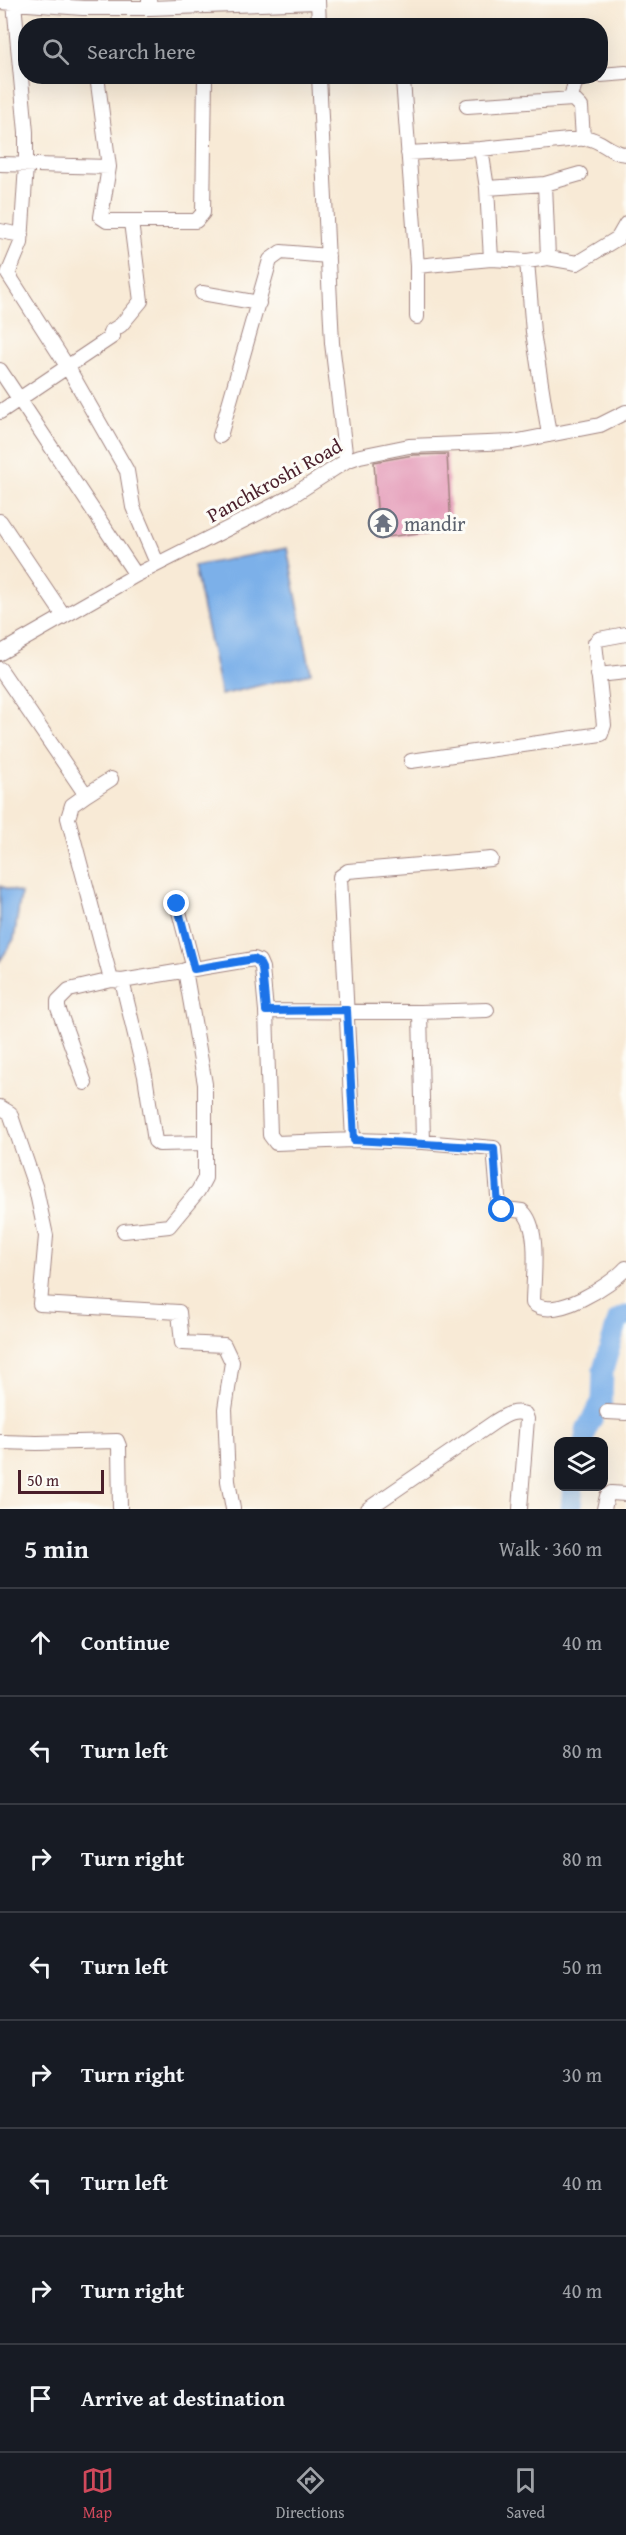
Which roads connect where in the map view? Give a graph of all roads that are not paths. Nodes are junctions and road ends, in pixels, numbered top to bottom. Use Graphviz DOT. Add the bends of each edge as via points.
graph roads {
  1 [pos="318,1"];
  2 [pos="7,2"];
  3 [pos="41,2"];
  4 [pos="149,4"];
  5 [pos="319,18"];
  6 [pos="626,73"];
  7 [pos="608,74"];
  8 [pos="18,77"];
  9 [pos="19,84"];
  10 [pos="98,84"];
  11 [pos="205,84"];
  12 [pos="319,84"];
  13 [pos="403,84"];
  14 [pos="575,84"];
  15 [pos="571,99"];
  16 [pos="467,106"];
  17 [pos="583,138"];
  18 [pos="481,149"];
  19 [pos="408,153"];
  20 [pos="626,154"];
  21 [pos="0,164"];
  22 [pos="26,165"];
  23 [pos="109,167"];
  24 [pos="580,174"];
  25 [pos="545,184"];
  26 [pos="487,188"];
  27 [pos="131,222"];
  28 [pos="626,224"];
  29 [pos="0,231"];
  30 [pos="22,235"];
  31 [pos="328,256"];
  32 [pos="548,258"];
  33 [pos="491,259"];
  34 [pos="527,261"];
  35 [pos="417,266"];
  36 [pos="202,293"];
  37 [pos="259,303"];
  38 [pos="417,316"];
  39 [pos="67,366"];
  40 [pos="0,370"];
  41 [pos="19,399"];
  42 [pos="0,412"];
  43 [pos="626,412"];
  44 [pos="549,435"];
  45 [pos="220,436"];
  46 [pos="346,461"];
  47 [pos="0,521"];
  48 [pos="157,563"];
  49 [pos="136,574"];
  50 [pos="64,616"];
  51 [pos="626,634"];
  52 [pos="0,653"];
  53 [pos="0,669"];
  54 [pos="626,672"];
  55 [pos="598,675"];
  56 [pos="411,761"];
  57 [pos="111,779"];
  58 [pos="86,795"];
  59 [pos="491,859"];
  60 [pos="177,904"];
  61 [pos="190,969"];
  62 [pos="117,981"];
  63 [pos="347,1010"];
  64 [pos="488,1010"];
  65 [pos="266,1011"];
  66 [pos="420,1012"];
  67 [pos="86,1083"];
  68 [pos="0,1107"];
  69 [pos="354,1140"];
  70 [pos="423,1142"];
  71 [pos="205,1143"];
  72 [pos="124,1231"];
  73 [pos="626,1268"];
  74 [pos="607,1412"];
  75 [pos="626,1413"];
  76 [pos="0,1442"];
  77 [pos="626,1494"];
  78 [pos="120,1509"];
  79 [pos="233,1509"];
  80 [pos="368,1509"];
  81 [pos="520,1509"];
  82 [pos="604,1509"];
  1 -- 4 [label="street" via="201,8"];
  1 -- 5 [label="street"];
  2 -- 3 [label="street"];
  2 -- 8 [label="street"];
  3 -- 4 [label="street" via="83,8"];
  6 -- 7 [label="street"];
  9 -- 22 [label="street"];
  10 -- 23 [label="street"];
  11 -- 27 [label="street" via="203,213 196,221"];
  12 -- 31 [label="street"];
  13 -- 19 [label="street"];
  14 -- 15 [label="street"];
  15 -- 16 [label="street"];
  15 -- 17 [label="street" via="581,107"];
  17 -- 18 [label="street"];
  17 -- 20 [label="street" via="597,140 618,154"];
  18 -- 19 [label="street"];
  18 -- 26 [label="street"];
  19 -- 35 [label="street"];
  21 -- 22 [label="street"];
  22 -- 23 [label="street"];
  22 -- 30 [label="street"];
  23 -- 27 [label="street" via="101,217 112,223"];
  24 -- 25 [label="street"];
  25 -- 26 [label="street"];
  25 -- 32 [label="street"];
  26 -- 33 [label="street"];
  27 -- 39 [label="street" via="141,301 111,334"];
  28 -- 32 [label="street" via="618,238 581,262"];
  29 -- 30 [label="street"];
  30 -- 39 [label="street" via="8,274"];
  31 -- 37 [label="street" via="281,252 275,255 270,260"];
  31 -- 46 [label="street" via="332,343"];
  32 -- 34 [label="street"];
  33 -- 34 [label="street"];
  33 -- 35 [label="street"];
  34 -- 44 [label="street"];
  35 -- 38 [label="street"];
  36 -- 37 [label="street"];
  37 -- 45 [label="street"];
  39 -- 41 [label="street"];
  39 -- 48 [label="street" via="127,471 133,507"];
  40 -- 41 [label="street"];
  41 -- 42 [label="street"];
  41 -- 49 [label="street"];
  43 -- 44 [label="street, Panchkroshi Road" via="600,425"];
  44 -- 46 [label="street, Panchkroshi Road" via="513,442 409,446 375,451"];
  46 -- 48 [label="street, Panchkroshi Road" via="290,497"];
  47 -- 50 [label="street"];
  48 -- 49 [label="street, Panchkroshi Road"];
  49 -- 50 [label="street, Panchkroshi Road"];
  50 -- 52 [label="street, Panchkroshi Road"];
  51 -- 55 [label="street" via="597,641"];
  53 -- 58 [label="street"];
  54 -- 55 [label="street"];
  55 -- 56 [label="street" via="604,725 599,735"];
  57 -- 58 [label="street"];
  58 -- 62 [label="street" via="72,805 68,818 110,976"];
  59 -- 63 [label="street" via="348,871 342,875 339,880"];
  60 -- 61 [label="street"];
  61 -- 62 [label="street"];
  61 -- 65 [label="street" via="254,959 262,968"];
  61 -- 71 [label="street" via="205,1084"];
  62 -- 67 [label="street" via="69,990 58,1001"];
  62 -- 71 [label="street" via="146,1077 155,1141"];
  63 -- 65 [label="street"];
  63 -- 66 [label="street"];
  63 -- 69 [label="street"];
  64 -- 66 [label="street"];
  65 -- 69 [label="street" via="272,1140"];
  66 -- 70 [label="street"];
  68 -- 79 [label="street" via="10,1113 36,1189 46,1236 40,1304 179,1312 183,1343 224,1345 232,1362 225,1409"];
  69 -- 70 [label="street"];
  70 -- 73 [label="street" via="494,1148 498,1208 522,1211 531,1222 535,1306 573,1303 612,1282"];
  71 -- 72 [label="street" via="205,1178 168,1226"];
  74 -- 75 [label="street"];
  76 -- 78 [label="street" via="117,1441"];
  77 -- 82 [label="street" via="611,1493"];
  80 -- 81 [label="street" via="496,1421 520,1412 527,1419"];
}
